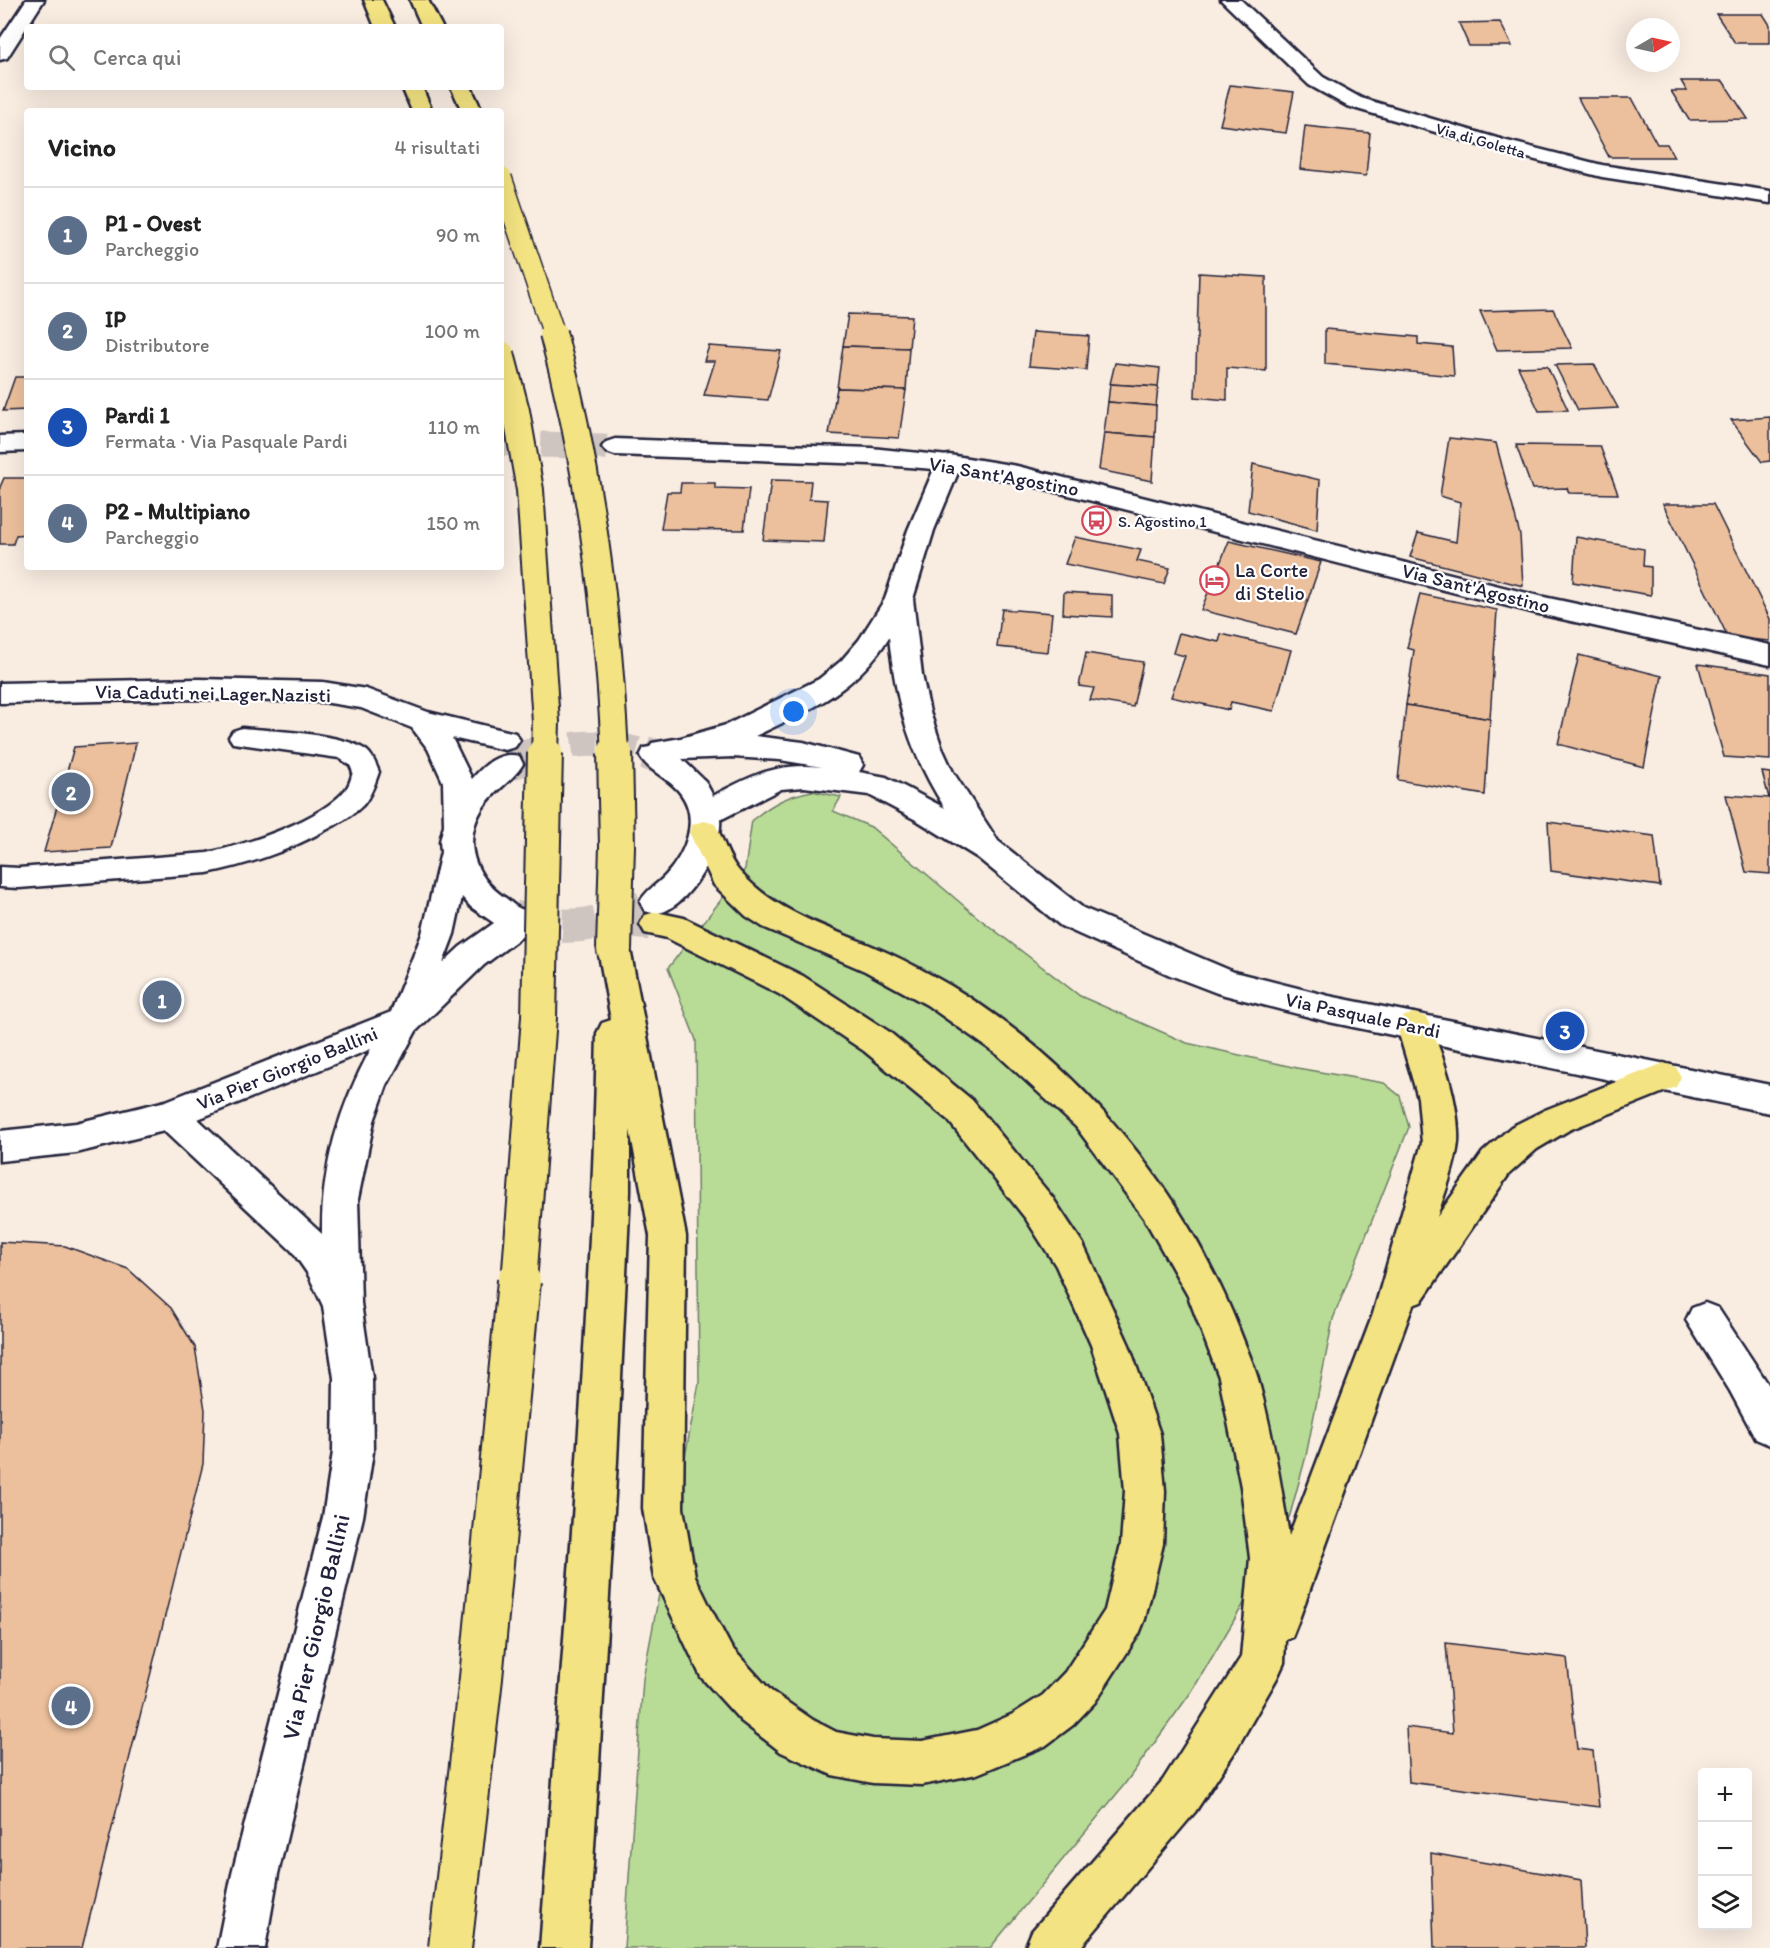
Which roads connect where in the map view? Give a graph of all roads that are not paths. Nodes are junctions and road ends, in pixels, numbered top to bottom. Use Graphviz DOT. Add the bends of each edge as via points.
graph roads {
  1 [pos="35,0"];
  2 [pos="373,0"];
  3 [pos="419,0"];
  4 [pos="1230,0"];
  5 [pos="384,24"];
  6 [pos="431,24"];
  7 [pos="0,54"];
  8 [pos="413,90"];
  9 [pos="462,90"];
  10 [pos="421,108"];
  11 [pos="471,108"];
  12 [pos="504,186"];
  13 [pos="1770,197"];
  14 [pos="504,365"];
  15 [pos="24,443"];
  16 [pos="0,444"];
  17 [pos="615,447"];
  18 [pos="949,463"];
  19 [pos="899,599"];
  20 [pos="1770,655"];
  21 [pos="0,693"];
  22 [pos="422,721"];
  23 [pos="242,737"];
  24 [pos="668,751"];
  25 [pos="875,785"];
  26 [pos="704,823"];
  27 [pos="457,839"];
  28 [pos="989,850"];
  29 [pos="0,877"];
  30 [pos="656,913"];
  31 [pos="614,950"];
  32 [pos="404,1021"];
  33 [pos="1414,1027"];
  34 [pos="1664,1077"];
  35 [pos="1770,1100"];
  36 [pos="170,1115"];
  37 [pos="0,1146"];
  38 [pos="342,1303"];
  39 [pos="1392,1314"];
  40 [pos="1705,1320"];
  41 [pos="1770,1426"];
  42 [pos="1262,1663"];
  43 [pos="1061,1934"];
  44 [pos="241,1948"];
  45 [pos="450,1948"];
  46 [pos="564,1948"];
  1 -- 7 [label="street"];
  2 -- 5 [label="highway"];
  3 -- 6 [label="highway"];
  4 -- 13 [label="street, Via di Goletta" via="1316,81 1354,102 1602,171"];
  8 -- 10 [label="highway"];
  9 -- 11 [label="highway"];
  12 -- 31 [label="highway, bridge" via="559,354 594,522 614,724"];
  14 -- 45 [label="highway, bridge" via="530,490 546,722 538,1017 516,1325"];
  15 -- 16 [label="street"];
  17 -- 18 [label="street, Via Sant'Agostino"];
  18 -- 19 [label="street, Via Pasquale Pardi" via="921,530"];
  18 -- 20 [label="street, Via Sant'Agostino" via="1017,474 1539,605"];
  19 -- 24 [label="street, Via Pasquale Pardi" via="869,647 852,668 829,686 736,733"];
  19 -- 28 [label="street, Via Pasquale Pardi" via="912,692 927,748 947,787"];
  21 -- 22 [label="street, Via Caduti nei Lager Nazisti" via="305,691 366,699"];
  22 -- 27 [label="street" via="441,746 458,782"];
  22 -- 27 [label="street, Via Caduti nei Lager Nazisti" via="507,752 472,796"];
  23 -- 29 [label="lane" via="347,751 360,759 366,772 361,787 354,798 332,815 277,844 237,857 207,863"];
  24 -- 25 [label="street, Via Pasquale Pardi" via="748,747 806,753 865,772"];
  24 -- 26 [label="street" via="670,764 693,785"];
  25 -- 26 [label="street, Via Pasquale Pardi" via="804,776 781,778 760,785"];
  25 -- 28 [label="street, Via Pasquale Pardi"];
  26 -- 30 [label="street" via="703,846 691,869"];
  26 -- 42 [label="highway" via="725,877 757,907 909,978 1010,1045 1088,1117 1157,1207 1204,1289 1238,1377 1271,1558"];
  27 -- 32 [label="street, Via Pier Giorgio Ballini" via="438,934"];
  27 -- 32 [label="street, Via Pier Giorgio Ballini" via="466,881 478,897 514,917"];
  28 -- 33 [label="street, Via Pasquale Pardi" via="1072,917 1182,966 1228,984"];
  30 -- 31 [label="highway" via="673,927 791,985 850,1022 922,1077 960,1110 1011,1171 1070,1256 1110,1345 1140,1434 1145,1491 1142,1544 1124,1620 1080,1687 1058,1710 1029,1730 977,1752 922,1762 873,1761 832,1753 797,1736 756,1706 716,1662 693,1620 675,1578 663,1508 668,1236"];
  31 -- 46 [label="highway" via="612,1192"];
  32 -- 36 [label="street, Via Pier Giorgio Ballini"];
  32 -- 38 [label="street, Via Pier Giorgio Ballini" via="370,1083 344,1171 340,1199"];
  33 -- 34 [label="street, Via Pasquale Pardi"];
  33 -- 39 [label="highway" via="1436,1094 1440,1143"];
  34 -- 35 [label="street, Via Pasquale Pardi"];
  34 -- 39 [label="highway" via="1557,1120 1509,1151 1483,1180"];
  36 -- 37 [label="street, Via Pier Giorgio Ballini" via="76,1138"];
  36 -- 38 [label="street, Via Pier Giorgio Ballini" via="305,1240"];
  38 -- 44 [label="street, Via Pier Giorgio Ballini" via="353,1378 353,1452 343,1517 255,1874"];
  39 -- 42 [label="highway"];
  40 -- 41 [label="street"];
  42 -- 43 [label="highway" via="1179,1796"];
}
